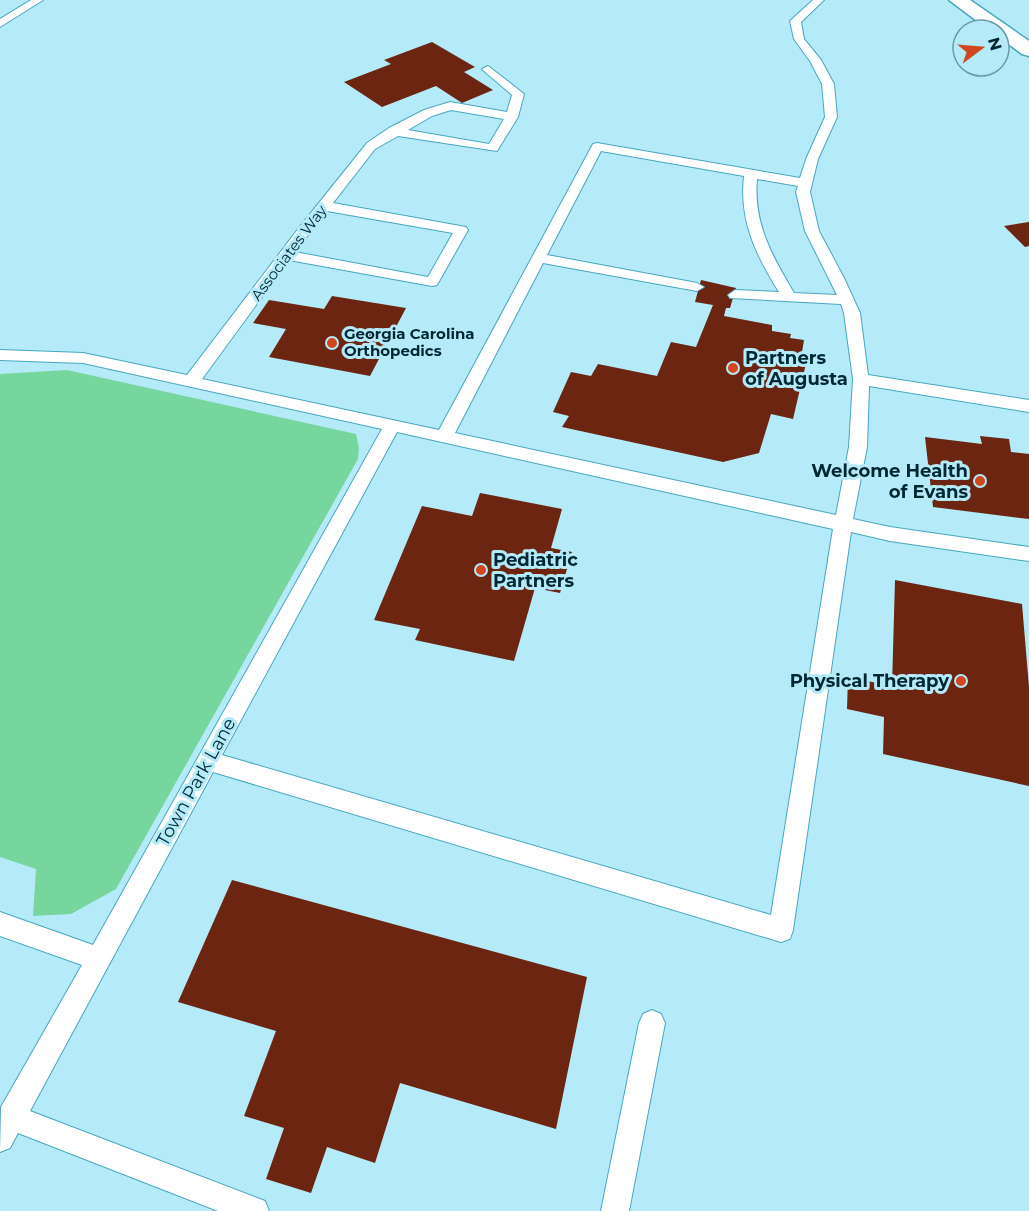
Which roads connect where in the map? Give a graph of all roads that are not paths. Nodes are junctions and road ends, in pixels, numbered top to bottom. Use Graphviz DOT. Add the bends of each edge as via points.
graph roads {
  1 [pos="38,0"];
  2 [pos="819,0"];
  3 [pos="958,0"];
  4 [pos="0,24"];
  5 [pos="1029,50"];
  6 [pos="488,69"];
  7 [pos="512,117"];
  8 [pos="393,131"];
  9 [pos="751,174"];
  10 [pos="806,183"];
  11 [pos="324,206"];
  12 [pos="286,255"];
  13 [pos="538,258"];
  14 [pos="698,287"];
  15 [pos="735,295"];
  16 [pos="789,297"];
  17 [pos="846,300"];
  18 [pos="0,356"];
  19 [pos="861,379"];
  20 [pos="191,382"];
  21 [pos="1029,406"];
  22 [pos="392,426"];
  23 [pos="444,437"];
  24 [pos="843,524"];
  25 [pos="1029,554"];
  26 [pos="208,761"];
  27 [pos="0,924"];
  28 [pos="99,959"];
  29 [pos="652,1023"];
  30 [pos="6,1128"];
  31 [pos="255,1211"];
  32 [pos="615,1211"];
  1 -- 4 [label="lane"];
  2 -- 10 [label="lane" via="795,21 799,39 828,84 831,117"];
  3 -- 5 [label="street"];
  6 -- 7 [label="lane" via="518,94"];
  7 -- 8 [label="lane, Associates Way" via="450,106"];
  7 -- 8 [label="lane" via="493,148"];
  8 -- 11 [label="lane, Associates Way" via="370,146"];
  9 -- 10 [label="lane"];
  9 -- 13 [label="lane" via="597,147"];
  9 -- 16 [label="lane" via="747,194 751,220 768,262"];
  10 -- 17 [label="lane" via="803,192 812,231"];
  11 -- 12 [label="lane, Associates Way"];
  11 -- 12 [label="lane" via="461,230 432,282"];
  12 -- 20 [label="lane, Associates Way"];
  13 -- 14 [label="lane"];
  13 -- 23 [label="lane"];
  15 -- 16 [label="lane"];
  16 -- 17 [label="lane"];
  17 -- 19 [label="lane" via="852,313"];
  18 -- 20 [label="lane" via="83,358"];
  19 -- 21 [label="lane"];
  19 -- 24 [label="lane" via="858,447"];
  20 -- 22 [label="lane"];
  22 -- 23 [label="lane"];
  22 -- 26 [label="lane, Town Park Lane"];
  23 -- 24 [label="lane"];
  24 -- 25 [label="lane"];
  24 -- 26 [label="lane" via="781,930"];
  26 -- 28 [label="lane, Town Park Lane"];
  27 -- 28 [label="lane"];
  28 -- 30 [label="lane, Town Park Lane"];
  29 -- 32 [label="lane"];
  30 -- 31 [label="lane"];
}
